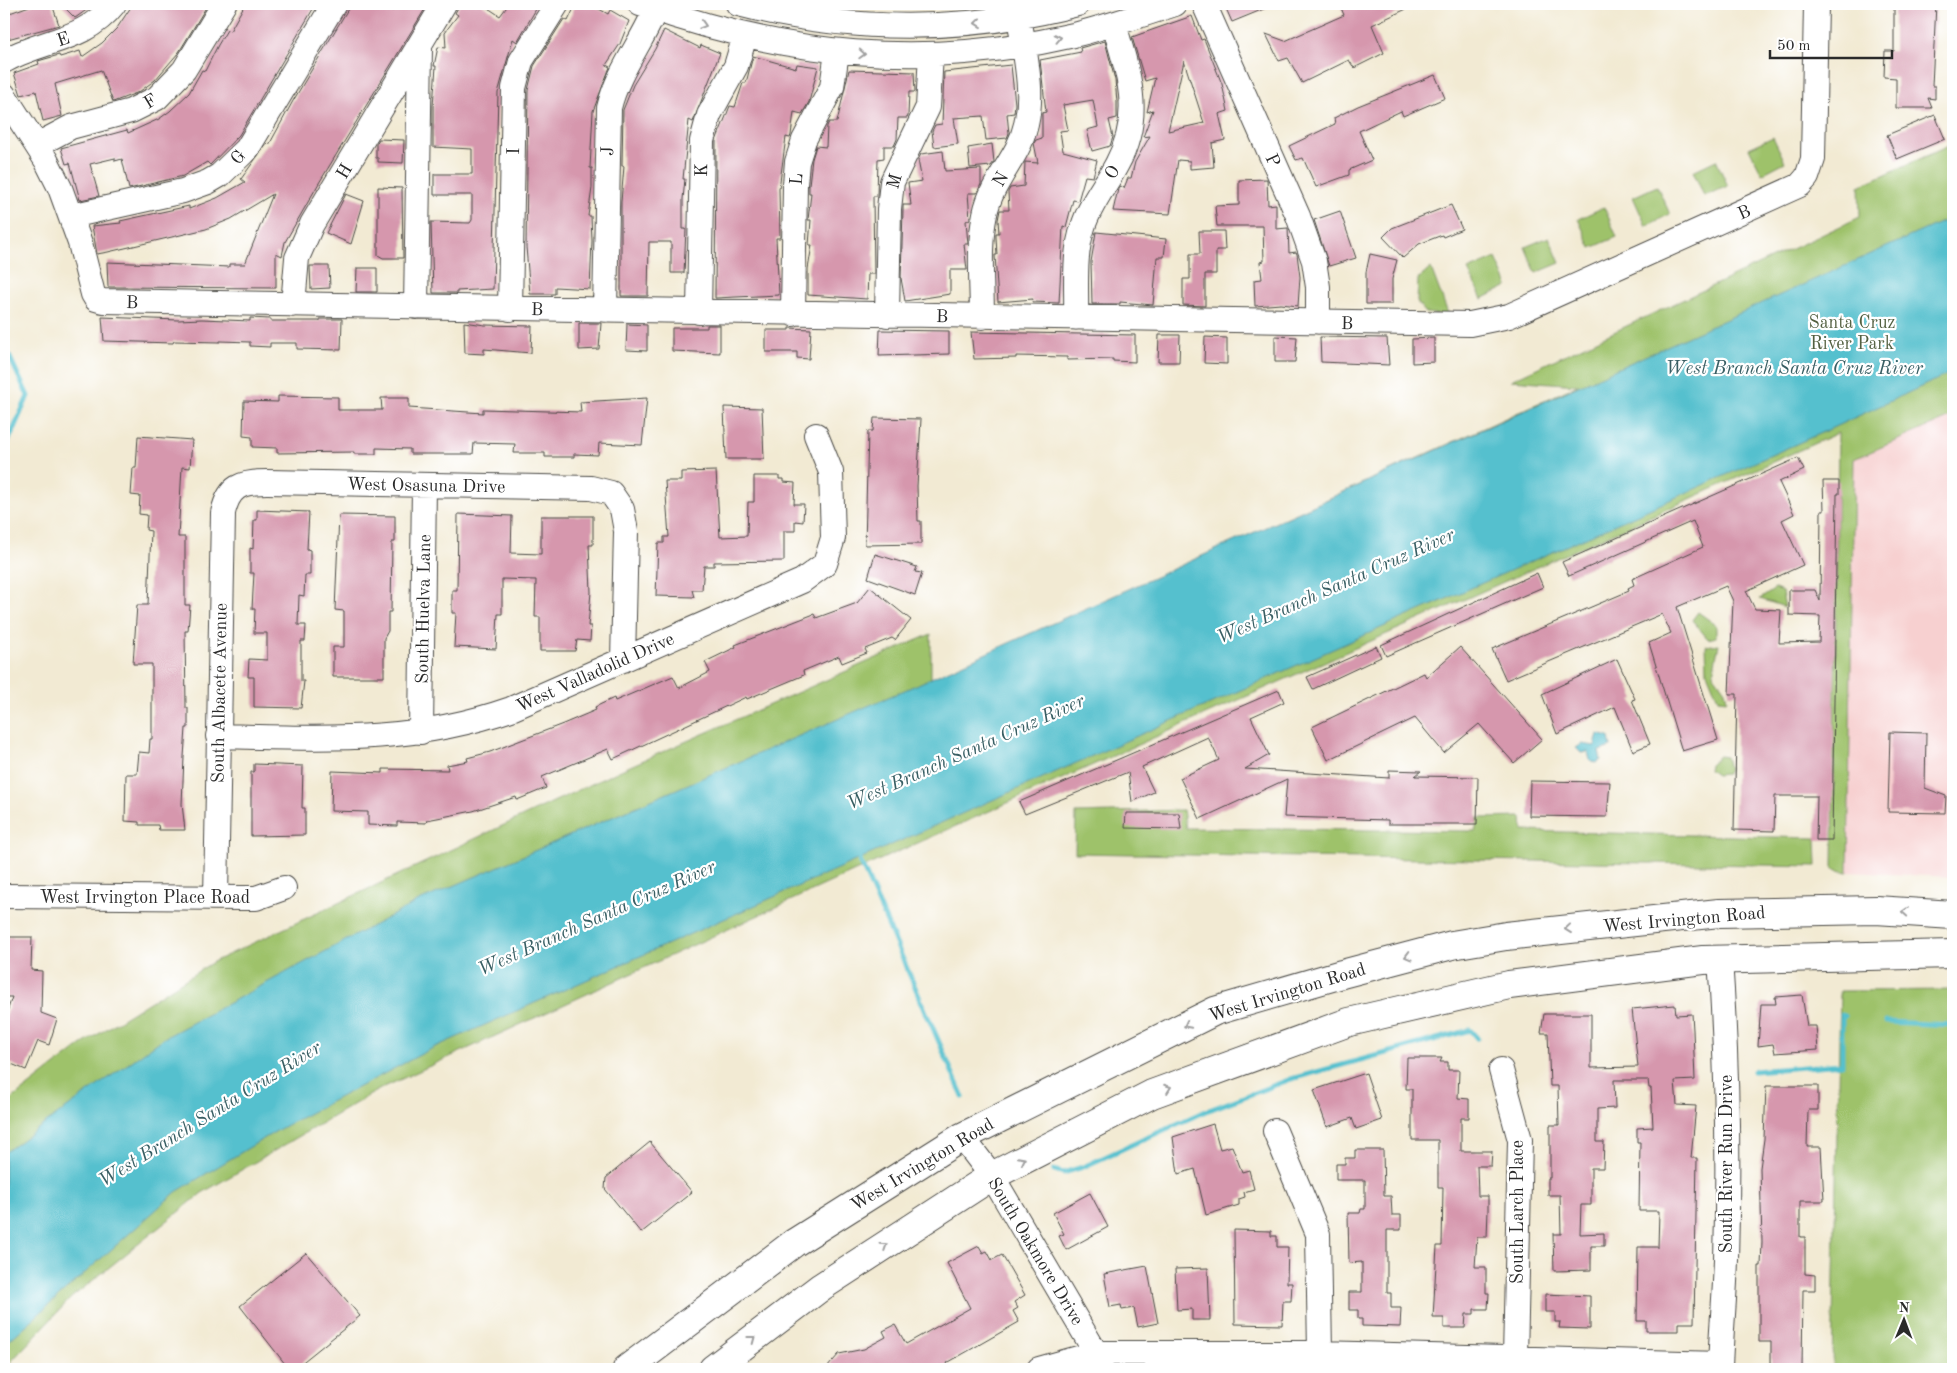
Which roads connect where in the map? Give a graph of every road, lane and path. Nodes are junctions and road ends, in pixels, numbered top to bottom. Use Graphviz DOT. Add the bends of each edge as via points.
graph roads {
  1 [pos="114,4"];
  2 [pos="224,4"];
  3 [pos="334,4"];
  4 [pos="444,4"];
  5 [pos="557,4"];
  6 [pos="738,4"];
  7 [pos="1078,4"];
  8 [pos="1176,4"];
  9 [pos="1204,4"];
  10 [pos="1816,4"];
  11 [pos="651,6"];
  12 [pos="770,9"];
  13 [pos="1017,10"];
  14 [pos="1114,24"];
  15 [pos="750,38"];
  16 [pos="1024,44"];
  17 [pos="420,45"];
  18 [pos="837,52"];
  19 [pos="931,54"];
  20 [pos="4,61"];
  21 [pos="4,95"];
  22 [pos="37,145"];
  23 [pos="71,216"];
  24 [pos="293,305"];
  25 [pos="416,307"];
  26 [pos="510,309"];
  27 [pos="605,310"];
  28 [pos="699,312"];
  29 [pos="792,314"];
  30 [pos="887,315"];
  31 [pos="982,317"];
  32 [pos="1076,318"];
  33 [pos="1318,322"];
  34 [pos="816,435"];
  35 [pos="227,485"];
  36 [pos="424,485"];
  37 [pos="623,660"];
  38 [pos="421,732"];
  39 [pos="218,736"];
  40 [pos="284,888"];
  41 [pos="4,896"];
  42 [pos="216,898"];
  43 [pos="1953,915"];
  44 [pos="1953,954"];
  45 [pos="1720,959"];
  46 [pos="1501,1070"];
  47 [pos="1275,1131"];
  48 [pos="962,1137"];
  49 [pos="992,1176"];
  50 [pos="1320,1353"];
  51 [pos="1515,1357"];
  52 [pos="1099,1361"];
  53 [pos="1720,1366"];
  54 [pos="627,1369"];
  55 [pos="713,1369"];
  56 [pos="1039,1369"];
  1 -- 20 [label="street, E" via="101,19 80,33 25,50"];
  2 -- 22 [label="street, F" via="184,70 156,98 132,111 71,127"];
  3 -- 23 [label="street, G" via="247,149 220,175 183,191"];
  4 -- 17 [label="street, H"];
  5 -- 26 [label="street, I" via="521,61 514,88"];
  6 -- 12 [label="street"];
  7 -- 13 [label="street"];
  8 -- 14 [label="street"];
  9 -- 33 [label="street, P" via="1298,216 1314,261"];
  10 -- 33 [label="street, B" via="1813,159 1808,177 1800,185 1497,320 1470,324"];
  11 -- 15 [label="street, one-way"];
  11 -- 27 [label="street, J" via="639,45 616,83 609,108"];
  13 -- 12 [label="street, one-way" via="956,25 894,26 833,22"];
  12 -- 15 [label="street, K"];
  13 -- 16 [label="street, N"];
  16 -- 14 [label="street, one-way"];
  14 -- 32 [label="street, O" via="1129,78 1133,116 1124,152 1083,226 1077,258"];
  15 -- 18 [label="street"];
  15 -- 28 [label="street, K" via="709,115 702,141"];
  16 -- 19 [label="street"];
  16 -- 31 [label="street, N" via="1029,111 1022,139 985,213"];
  17 -- 24 [label="street, H" via="306,236 295,269"];
  17 -- 25 [label="street, H"];
  18 -- 19 [label="street, one-way"];
  18 -- 29 [label="street, L" via="832,88 808,130 797,162"];
  19 -- 30 [label="street, M" via="928,107 892,182"];
  21 -- 22 [label="street, B"];
  22 -- 23 [label="street, B" via="54,174"];
  23 -- 24 [label="street, B" via="96,299 109,302"];
  24 -- 25 [label="street, B"];
  25 -- 26 [label="street, B"];
  26 -- 27 [label="street, B"];
  27 -- 28 [label="street, B"];
  28 -- 29 [label="street, B"];
  29 -- 30 [label="street, B"];
  30 -- 31 [label="street, B"];
  31 -- 32 [label="street, B"];
  32 -- 33 [label="street, B"];
  34 -- 37 [label="street, West Valladolid Drive" via="828,458 834,487 831,567"];
  35 -- 36 [label="street, West Osasuna Drive" via="254,482"];
  35 -- 39 [label="street, South Albacete Avenue" via="223,513"];
  36 -- 37 [label="street, West Osasuna Drive" via="591,488 619,493 626,531"];
  36 -- 38 [label="street, South Huelva Lane"];
  37 -- 38 [label="street, West Valladolid Drive" via="511,709 466,724"];
  38 -- 39 [label="street, West Valladolid Drive" via="347,738"];
  39 -- 42 [label="street, South Albacete Avenue"];
  40 -- 42 [label="street, West Irvington Place Road" via="256,898"];
  41 -- 42 [label="street, West Irvington Place Road"];
  43 -- 48 [label="main road, West Irvington Road, one-way" via="1876,910 1718,913 1452,945 1215,1011"];
  44 -- 45 [label="main road"];
  49 -- 45 [label="main road, one-way" via="1152,1094 1349,1022 1509,985"];
  45 -- 53 [label="street, South River Run Drive" via="1726,1039 1728,1144"];
  46 -- 51 [label="street, South Larch Place" via="1520,1140"];
  47 -- 50 [label="street" via="1318,1234"];
  48 -- 49 [label="street, South Oakmore Drive"];
  48 -- 54 [label="main road, West Irvington Road" via="794,1243"];
  49 -- 52 [label="street, South Oakmore Drive"];
  55 -- 49 [label="main road, one-way" via="821,1287"];
  50 -- 51 [label="street"];
  50 -- 52 [label="street"];
  51 -- 53 [label="street"];
  52 -- 56 [label="street"];
}
